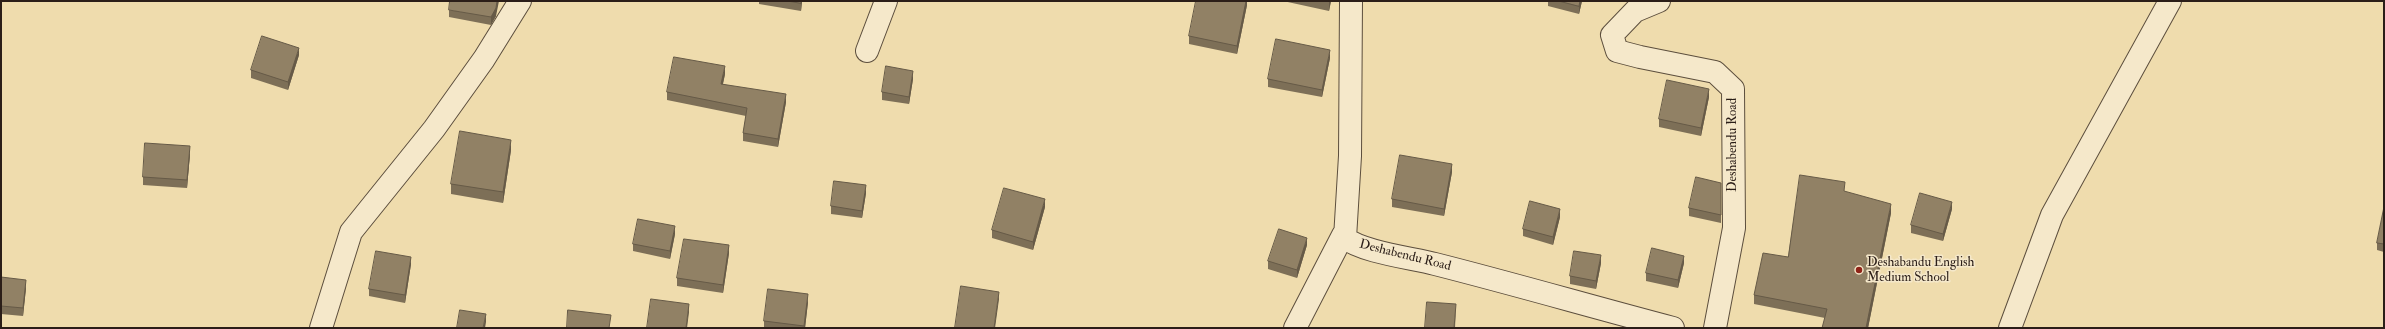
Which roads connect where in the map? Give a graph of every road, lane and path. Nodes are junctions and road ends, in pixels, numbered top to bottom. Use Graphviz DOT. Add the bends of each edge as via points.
graph roads {
  1 [pos="520,1"];
  2 [pos="886,1"];
  3 [pos="1351,1"];
  4 [pos="1659,1"];
  5 [pos="2170,1"];
  6 [pos="867,51"];
  7 [pos="1343,235"];
  8 [pos="321,328"];
  9 [pos="1295,328"];
  10 [pos="1673,328"];
  11 [pos="1715,328"];
  12 [pos="2010,328"];
  1 -- 8 [label="street" via="484,59 434,129 351,232"];
  2 -- 6 [label="street"];
  3 -- 7 [label="street, Deshabendu Road" via="1350,156"];
  4 -- 11 [label="street, Deshabendu Road" via="1636,11 1612,35 1617,51 1640,58 1715,72 1733,89 1734,228"];
  5 -- 12 [label="street" via="2052,215"];
  7 -- 9 [label="street"];
  7 -- 10 [label="street, Deshabendu Road" via="1351,243"];
}
